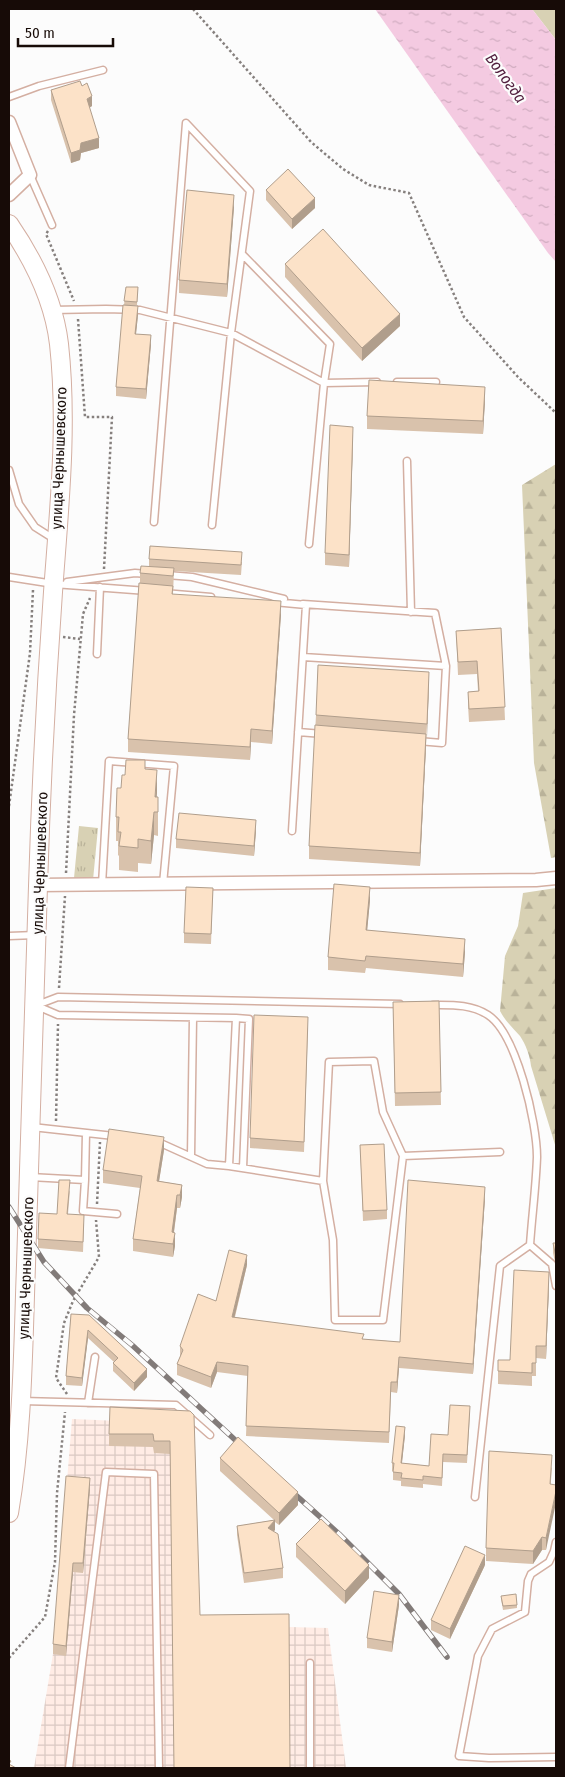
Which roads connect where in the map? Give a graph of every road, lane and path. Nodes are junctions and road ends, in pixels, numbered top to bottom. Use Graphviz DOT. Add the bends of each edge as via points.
graph roads {
  1 [pos="193,9"];
  2 [pos="103,70"];
  3 [pos="9,97"];
  4 [pos="9,122"];
  5 [pos="30,175"];
  6 [pos="9,195"];
  7 [pos="9,224"];
  8 [pos="52,225"];
  9 [pos="242,254"];
  10 [pos="78,309"];
  11 [pos="51,310"];
  12 [pos="170,318"];
  13 [pos="231,333"];
  14 [pos="380,382"];
  15 [pos="390,382"];
  16 [pos="436,382"];
  17 [pos="324,383"];
  18 [pos="556,413"];
  19 [pos="407,460"];
  20 [pos="9,470"];
  21 [pos="154,522"];
  22 [pos="212,525"];
  23 [pos="57,541"];
  24 [pos="309,544"];
  25 [pos="154,574"];
  26 [pos="163,575"];
  27 [pos="9,578"];
  28 [pos="100,578"];
  29 [pos="33,581"];
  30 [pos="54,584"];
  31 [pos="97,587"];
  32 [pos="218,597"];
  33 [pos="257,600"];
  34 [pos="306,605"];
  35 [pos="411,612"];
  36 [pos="97,654"];
  37 [pos="303,657"];
  38 [pos="446,666"];
  39 [pos="298,732"];
  40 [pos="327,734"];
  41 [pos="413,741"];
  42 [pos="9,806"];
  43 [pos="292,831"];
  44 [pos="556,878"];
  45 [pos="164,884"];
  46 [pos="38,885"];
  47 [pos="66,885"];
  48 [pos="102,885"];
  49 [pos="37,935"];
  50 [pos="9,936"];
  51 [pos="58,997"];
  52 [pos="403,1004"];
  53 [pos="423,1004"];
  54 [pos="35,1005"];
  55 [pos="58,1015"];
  56 [pos="193,1018"];
  57 [pos="236,1018"];
  58 [pos="31,1127"];
  59 [pos="56,1130"];
  60 [pos="86,1135"];
  61 [pos="123,1137"];
  62 [pos="151,1140"];
  63 [pos="500,1152"];
  64 [pos="191,1156"];
  65 [pos="403,1156"];
  66 [pos="229,1166"];
  67 [pos="243,1168"];
  68 [pos="29,1176"];
  69 [pos="85,1180"];
  70 [pos="323,1182"];
  71 [pos="96,1212"];
  72 [pos="117,1214"];
  73 [pos="530,1245"];
  74 [pos="556,1286"];
  75 [pos="96,1357"];
  76 [pos="21,1401"];
  77 [pos="66,1402"];
  78 [pos="88,1403"];
  79 [pos="210,1434"];
  80 [pos="475,1496"];
  81 [pos="9,1512"];
  82 [pos="556,1542"];
  83 [pos="9,1658"];
  84 [pos="310,1663"];
  85 [pos="556,1757"];
  86 [pos="69,1768"];
  87 [pos="159,1768"];
  88 [pos="310,1768"];
  1 -- 18 [label="path" via="311,142 343,169 369,185 409,194 464,317 518,377"];
  2 -- 3 [label="lane"];
  4 -- 5 [label="street"];
  5 -- 6 [label="street"];
  5 -- 8 [label="lane"];
  7 -- 11 [label="main road, улица Чернышевского" via="41,280"];
  8 -- 10 [label="path" via="46,234"];
  9 -- 12 [label="lane" via="250,191 186,123"];
  9 -- 13 [label="lane"];
  9 -- 17 [label="lane" via="330,344"];
  10 -- 11 [label="lane"];
  10 -- 12 [label="lane" via="140,310"];
  10 -- 28 [label="path" via="85,417 112,417"];
  11 -- 23 [label="main road, улица Чернышевского" via="58,339 62,384"];
  12 -- 13 [label="lane"];
  12 -- 21 [label="lane"];
  13 -- 17 [label="lane"];
  13 -- 22 [label="lane"];
  14 -- 17 [label="lane"];
  15 -- 16 [label="lane"];
  17 -- 24 [label="lane"];
  19 -- 35 [label="lane"];
  20 -- 23 [label="lane" via="19,504 35,527"];
  23 -- 30 [label="main road, улица Чернышевского"];
  25 -- 28 [label="lane"];
  26 -- 34 [label="lane" via="192,577"];
  27 -- 29 [label="lane"];
  28 -- 30 [label="lane"];
  29 -- 30 [label="lane"];
  29 -- 42 [label="path" via="30,653"];
  30 -- 31 [label="lane"];
  30 -- 46 [label="main road, улица Чернышевского"];
  31 -- 32 [label="lane"];
  31 -- 36 [label="lane"];
  31 -- 47 [label="path" via="82,614"];
  33 -- 34 [label="lane"];
  34 -- 35 [label="lane"];
  34 -- 37 [label="lane"];
  35 -- 38 [label="lane" via="435,613"];
  37 -- 38 [label="lane"];
  37 -- 39 [label="lane"];
  38 -- 41 [label="lane" via="442,743"];
  39 -- 40 [label="lane"];
  39 -- 43 [label="lane"];
  44 -- 45 [label="street"];
  45 -- 48 [label="street"];
  45 -- 48 [label="lane" via="174,766 109,760"];
  46 -- 47 [label="street"];
  46 -- 49 [label="main road, улица Чернышевского"];
  47 -- 48 [label="street"];
  47 -- 51 [label="path"];
  49 -- 50 [label="lane"];
  49 -- 54 [label="main road, улица Чернышевского"];
  51 -- 52 [label="lane"];
  51 -- 54 [label="lane"];
  53 -- 73 [label="lane" via="471,1007 490,1016 503,1032 514,1055 528,1093 537,1156"];
  54 -- 55 [label="lane"];
  54 -- 58 [label="main road, улица Чернышевского"];
  55 -- 56 [label="lane"];
  55 -- 59 [label="path"];
  56 -- 57 [label="lane"];
  56 -- 64 [label="lane"];
  57 -- 66 [label="lane"];
  57 -- 67 [label="lane" via="249,1019"];
  58 -- 59 [label="lane"];
  58 -- 68 [label="main road, улица Чернышевского"];
  59 -- 60 [label="lane"];
  60 -- 61 [label="lane"];
  60 -- 69 [label="lane"];
  60 -- 71 [label="path" via="100,1139"];
  62 -- 64 [label="lane"];
  63 -- 65 [label="lane"];
  64 -- 66 [label="lane" via="207,1164"];
  65 -- 70 [label="lane" via="383,1112 374,1061 329,1062"];
  65 -- 70 [label="lane" via="383,1320 335,1320 333,1240"];
  66 -- 67 [label="lane"];
  67 -- 70 [label="lane"];
  68 -- 69 [label="lane"];
  68 -- 76 [label="main road, улица Чернышевского"];
  69 -- 71 [label="lane" via="83,1211"];
  71 -- 72 [label="lane"];
  71 -- 77 [label="path" via="99,1257 64,1323 56,1378 67,1394"];
  73 -- 74 [label="lane" via="552,1264"];
  73 -- 80 [label="lane" via="500,1266"];
  75 -- 78 [label="lane"];
  76 -- 77 [label="lane"];
  76 -- 81 [label="main road, улица Чернышевского"];
  77 -- 78 [label="lane"];
  77 -- 83 [label="path" via="56,1493 55,1562 45,1617"];
  78 -- 79 [label="lane" via="176,1405"];
  82 -- 85 [label="lane" via="549,1562 532,1574 528,1581 525,1612 492,1629 478,1656 459,1756"];
  84 -- 88 [label="lane"];
  86 -- 87 [label="lane" via="106,1472 154,1474"];
}
